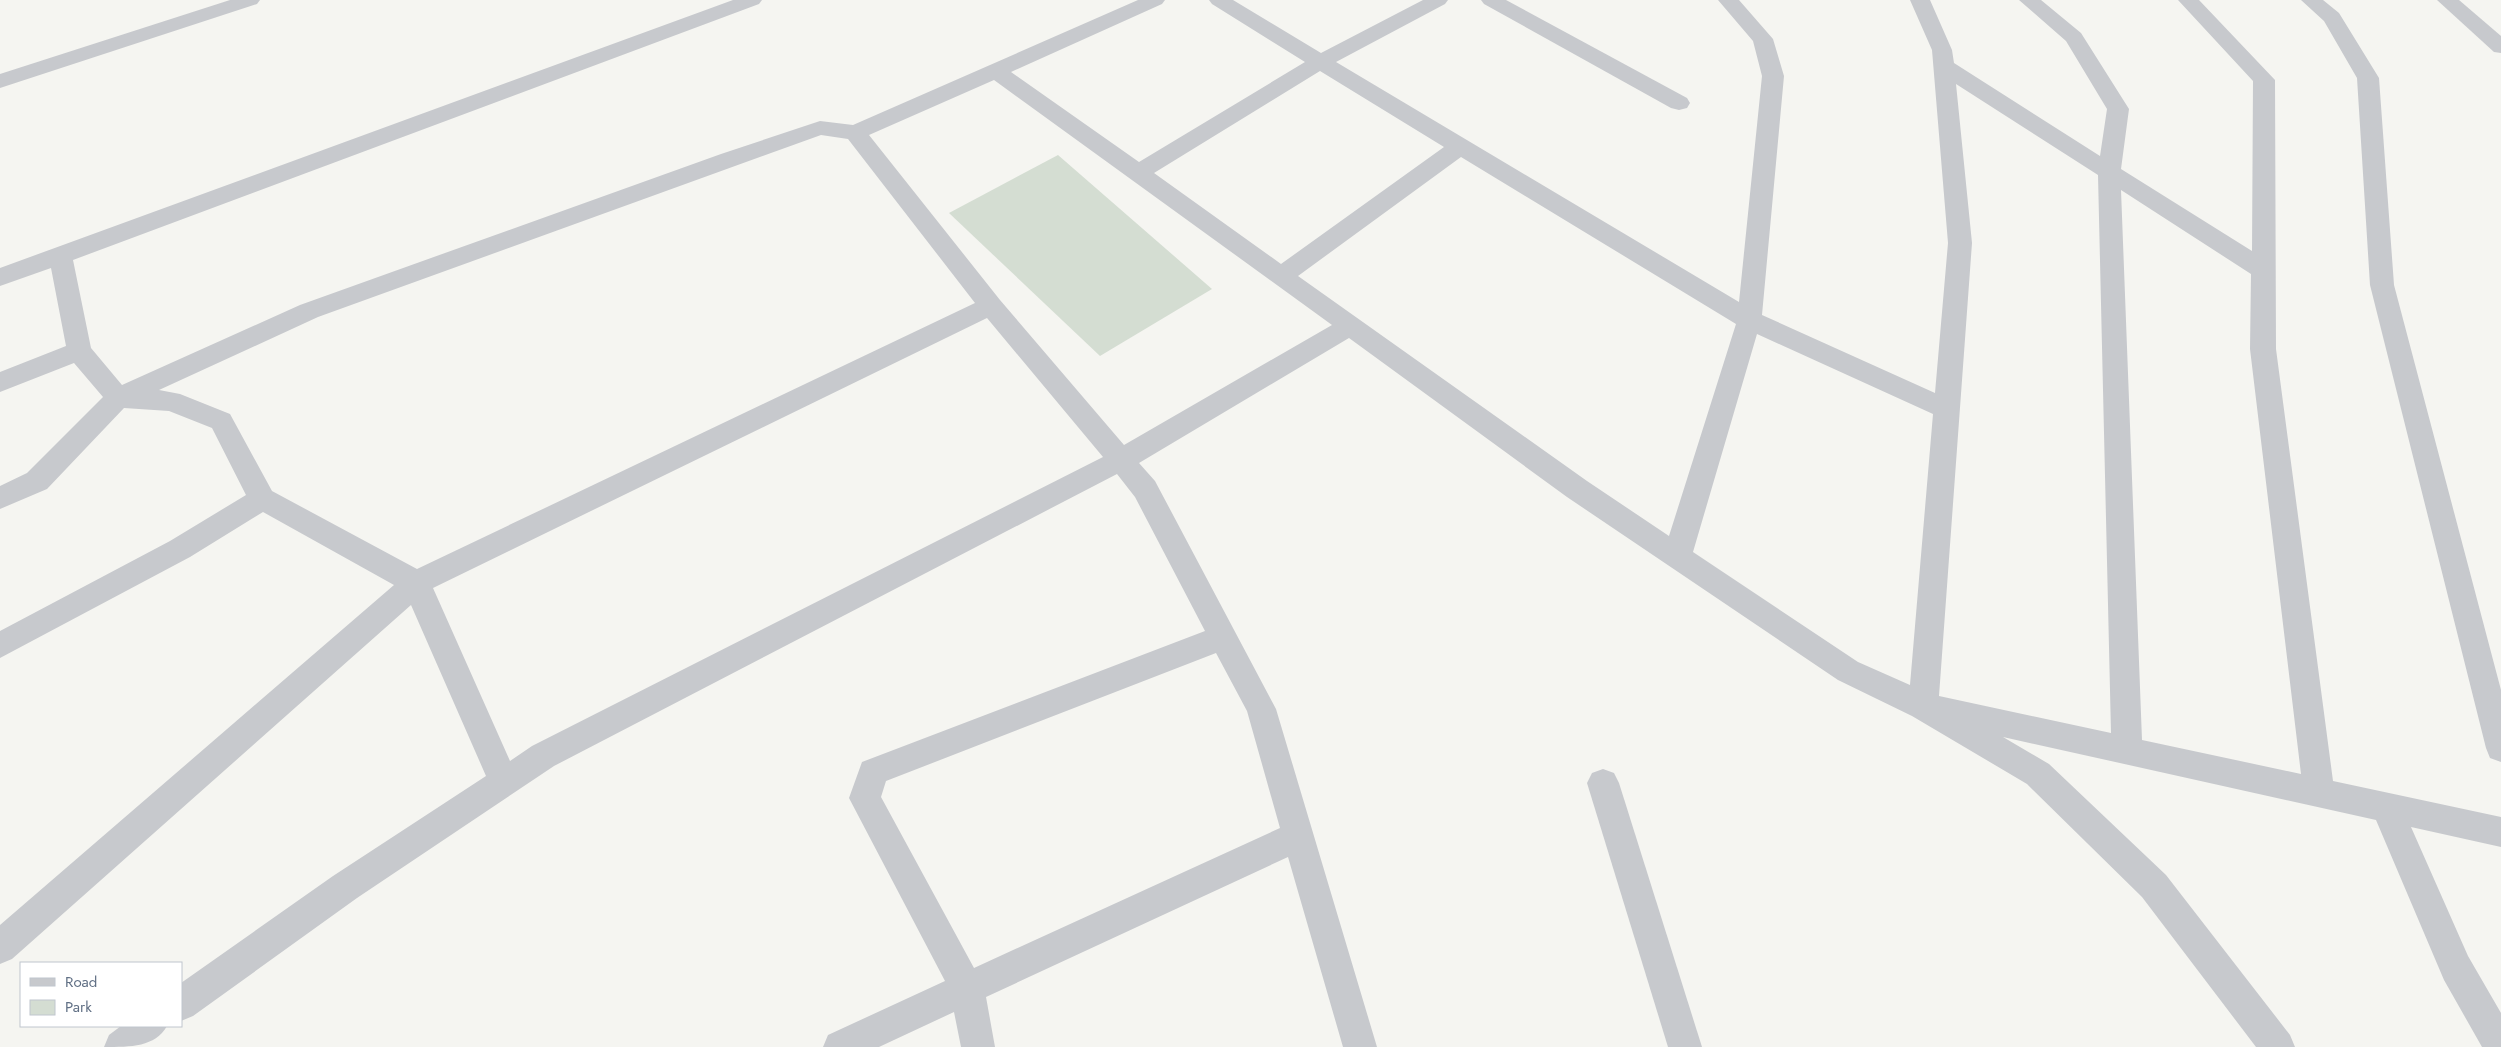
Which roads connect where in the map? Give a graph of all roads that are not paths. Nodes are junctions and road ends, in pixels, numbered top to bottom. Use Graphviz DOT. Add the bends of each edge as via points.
graph roads {
  1 [pos="250,0"];
  2 [pos="752,0"];
  3 [pos="1155,0"];
  4 [pos="1219,0"];
  5 [pos="1438,0"];
  6 [pos="1491,0"];
  7 [pos="1728,0"];
  8 [pos="1920,0"];
  9 [pos="2029,0"];
  10 [pos="2188,0"];
  11 [pos="2312,0"];
  12 [pos="2447,0"];
  13 [pos="2501,47"];
  14 [pos="1320,62"];
  15 [pos="1943,66"];
  16 [pos="996,71"];
  17 [pos="0,82"];
  18 [pos="1679,103"];
  19 [pos="855,133"];
  20 [pos="1460,147"];
  21 [pos="2109,172"];
  22 [pos="1138,173"];
  23 [pos="60,256"];
  24 [pos="2263,270"];
  25 [pos="1281,276"];
  26 [pos="0,277"];
  27 [pos="991,306"];
  28 [pos="1749,320"];
  29 [pos="1350,326"];
  30 [pos="79,351"];
  31 [pos="0,382"];
  32 [pos="118,398"];
  33 [pos="1947,409"];
  34 [pos="1121,460"];
  35 [pos="0,498"];
  36 [pos="262,499"];
  37 [pos="1677,557"];
  38 [pos="416,583"];
  39 [pos="1223,637"];
  40 [pos="0,646"];
  41 [pos="1923,706"];
  42 [pos="2501,748"];
  43 [pos="2127,751"];
  44 [pos="504,782"];
  45 [pos="1603,783"];
  46 [pos="2318,792"];
  47 [pos="2388,808"];
  48 [pos="2501,832"];
  49 [pos="1298,836"];
  50 [pos="0,947"];
  51 [pos="967,989"];
  52 [pos="182,1003"];
  53 [pos="149,1027"];
  54 [pos="121,1047"];
  55 [pos="840,1047"];
  56 [pos="978,1047"];
  57 [pos="1360,1047"];
  58 [pos="1685,1047"];
  59 [pos="2278,1047"];
  60 [pos="2501,1047"];
  1 -- 17 [label="street"];
  2 -- 23 [label="street"];
  3 -- 16 [label="street"];
  4 -- 14 [label="street"];
  5 -- 14 [label="street"];
  6 -- 18 [label="street"];
  7 -- 28 [label="street" via="1764,40 1773,76"];
  8 -- 15 [label="street" via="1942,50"];
  9 -- 21 [label="street" via="2074,36 2118,108"];
  10 -- 24 [label="street" via="2264,80"];
  11 -- 42 [label="street" via="2332,17 2368,78 2382,284"];
  12 -- 13 [label="street"];
  14 -- 20 [label="street"];
  14 -- 22 [label="street"];
  15 -- 21 [label="street"];
  15 -- 33 [label="street" via="1960,243"];
  16 -- 19 [label="street"];
  16 -- 22 [label="street"];
  19 -- 27 [label="street"];
  19 -- 32 [label="street" via="820,128 729,158 309,311"];
  20 -- 25 [label="street"];
  20 -- 28 [label="street"];
  21 -- 24 [label="street"];
  21 -- 43 [label="street"];
  22 -- 25 [label="street"];
  23 -- 26 [label="street"];
  23 -- 30 [label="street"];
  24 -- 46 [label="street" via="2263,349"];
  25 -- 29 [label="street"];
  27 -- 34 [label="street"];
  27 -- 38 [label="street"];
  28 -- 33 [label="street"];
  28 -- 37 [label="street"];
  29 -- 34 [label="street"];
  29 -- 37 [label="street"];
  30 -- 31 [label="street"];
  30 -- 32 [label="street"];
  32 -- 35 [label="street" via="37,481"];
  32 -- 36 [label="street" via="172,401 221,421"];
  33 -- 41 [label="street"];
  34 -- 39 [label="street" via="1145,489"];
  34 -- 44 [label="street" via="543,756"];
  36 -- 38 [label="street"];
  36 -- 40 [label="street" via="180,549"];
  37 -- 41 [label="street" via="1848,671"];
  38 -- 44 [label="street"];
  38 -- 50 [label="street"];
  39 -- 49 [label="street" via="1261,709"];
  39 -- 51 [label="street" via="873,772 865,798"];
  41 -- 43 [label="street"];
  41 -- 59 [label="street" via="2038,774 2154,886"];
  43 -- 46 [label="street"];
  44 -- 52 [label="street" via="345,887"];
  45 -- 58 [label="street"];
  46 -- 47 [label="street"];
  47 -- 48 [label="street"];
  47 -- 60 [label="street" via="2456,968"];
  49 -- 51 [label="street"];
  49 -- 57 [label="street"];
  51 -- 55 [label="street"];
  51 -- 56 [label="street"];
  53 -- 54 [label="street"];
}
